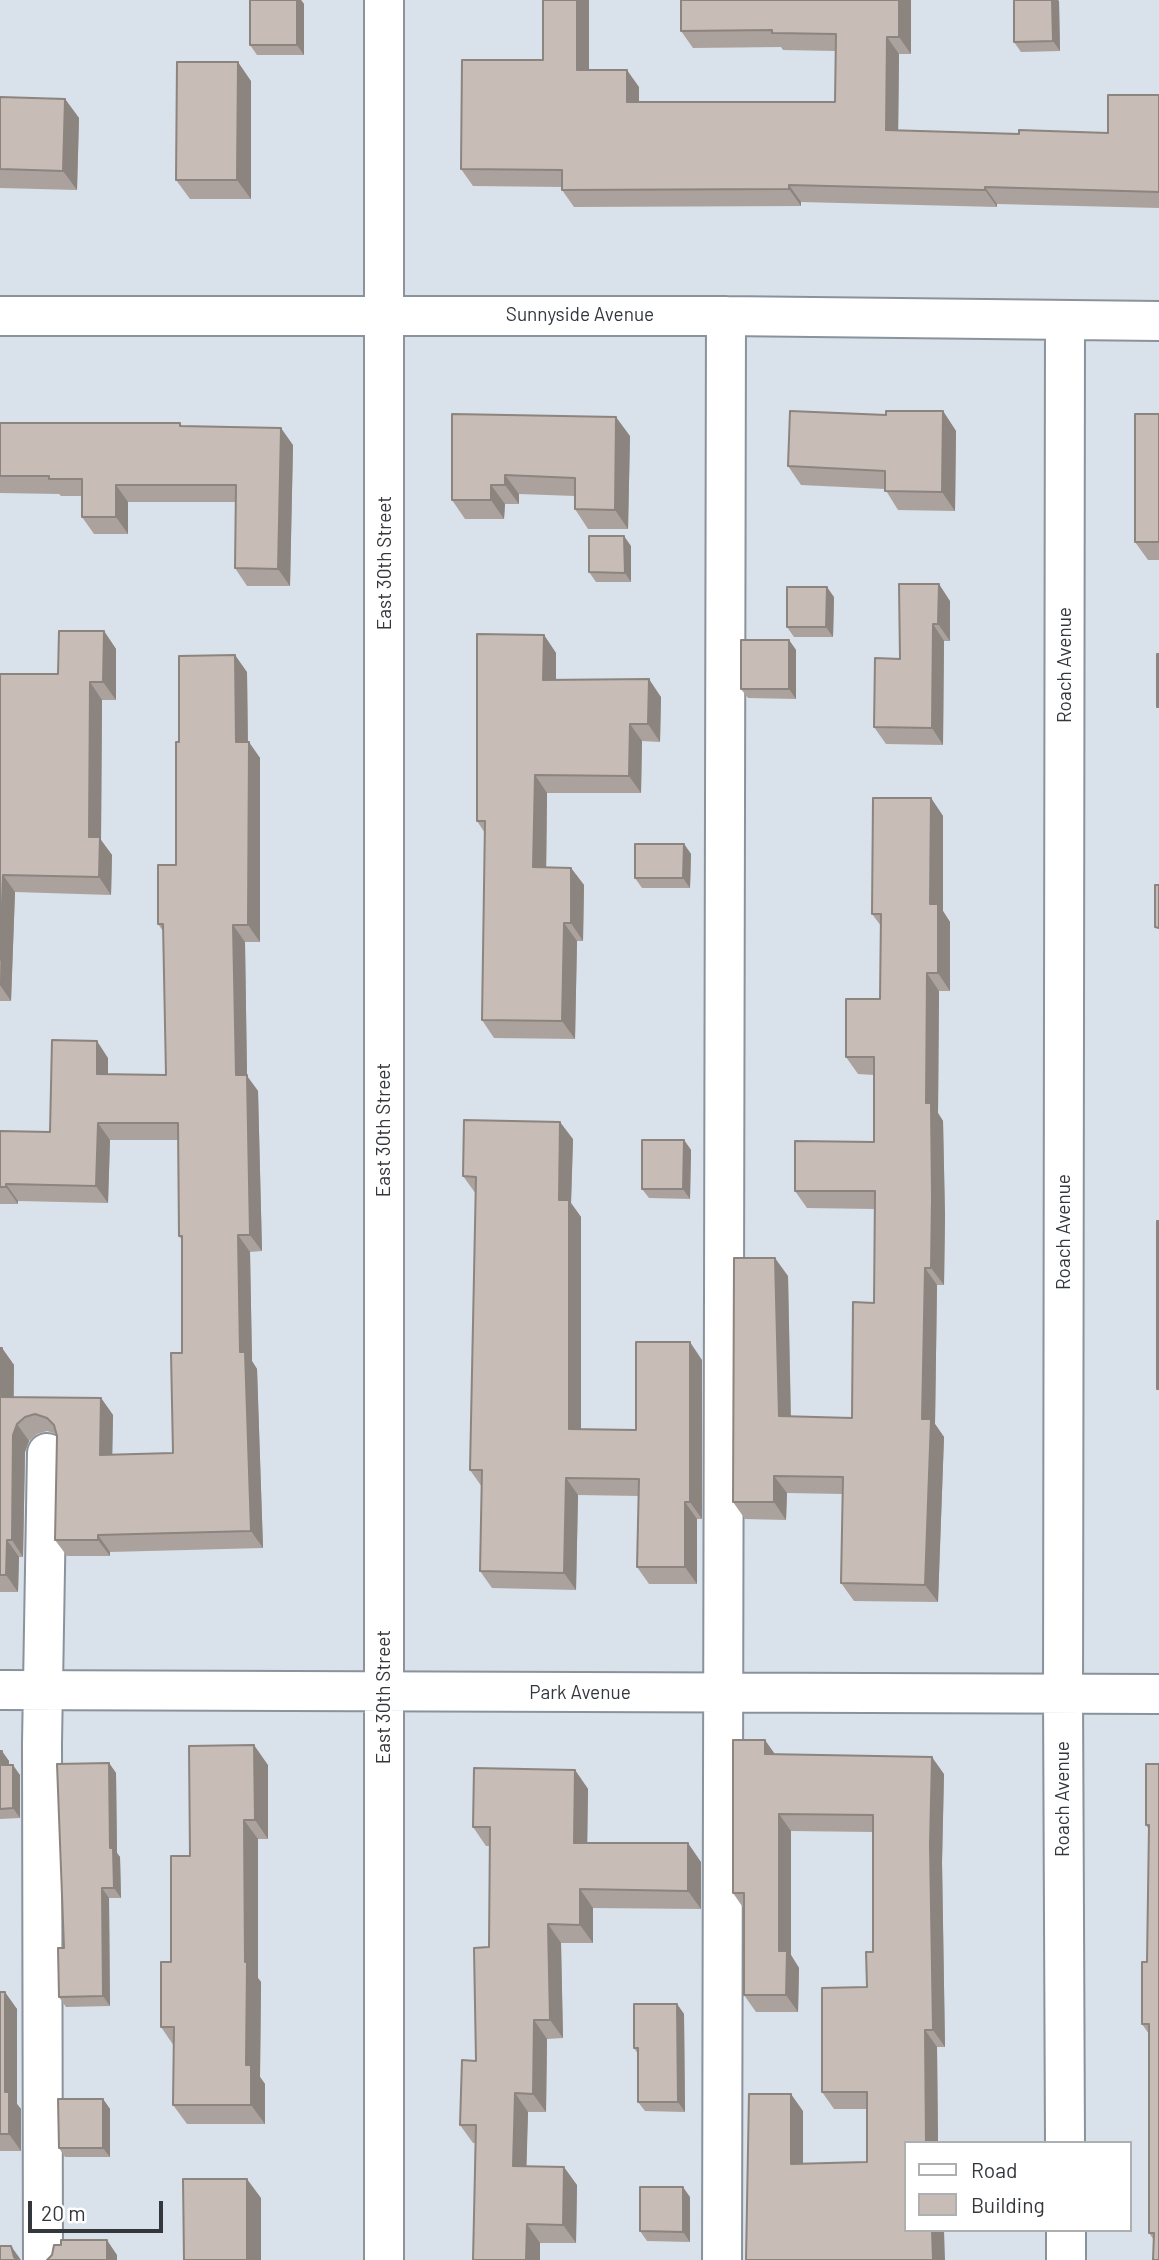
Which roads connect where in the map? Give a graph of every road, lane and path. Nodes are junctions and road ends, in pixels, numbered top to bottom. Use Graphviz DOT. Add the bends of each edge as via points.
graph roads {
  1 [pos="384,0"];
  2 [pos="385,315"];
  3 [pos="0,316"];
  4 [pos="726,316"];
  5 [pos="1065,321"];
  6 [pos="1159,321"];
  7 [pos="47,1453"];
  8 [pos="0,1690"];
  9 [pos="42,1690"];
  10 [pos="384,1692"];
  11 [pos="722,1694"];
  12 [pos="1159,1694"];
  13 [pos="1063,1695"];
  14 [pos="1065,2141"];
  15 [pos="1066,2232"];
  16 [pos="43,2260"];
  17 [pos="384,2260"];
  18 [pos="722,2260"];
  19 [pos="1066,2260"];
  1 -- 2 [label="street, East 30th Street"];
  2 -- 3 [label="street, Sunnyside Avenue"];
  2 -- 4 [label="street, Sunnyside Avenue"];
  2 -- 10 [label="street, East 30th Street"];
  4 -- 5 [label="street, Sunnyside Avenue"];
  4 -- 11 [label="street"];
  5 -- 6 [label="street, Sunnyside Avenue"];
  5 -- 13 [label="street, Roach Avenue"];
  7 -- 9 [label="street"];
  8 -- 9 [label="street, Park Avenue"];
  9 -- 10 [label="street, Park Avenue"];
  9 -- 16 [label="street"];
  10 -- 11 [label="street, Park Avenue"];
  10 -- 17 [label="street, East 30th Street"];
  11 -- 13 [label="street, Park Avenue"];
  11 -- 18 [label="street"];
  12 -- 13 [label="street, Park Avenue"];
  13 -- 14 [label="street, Roach Avenue"];
  15 -- 19 [label="street"];
}
